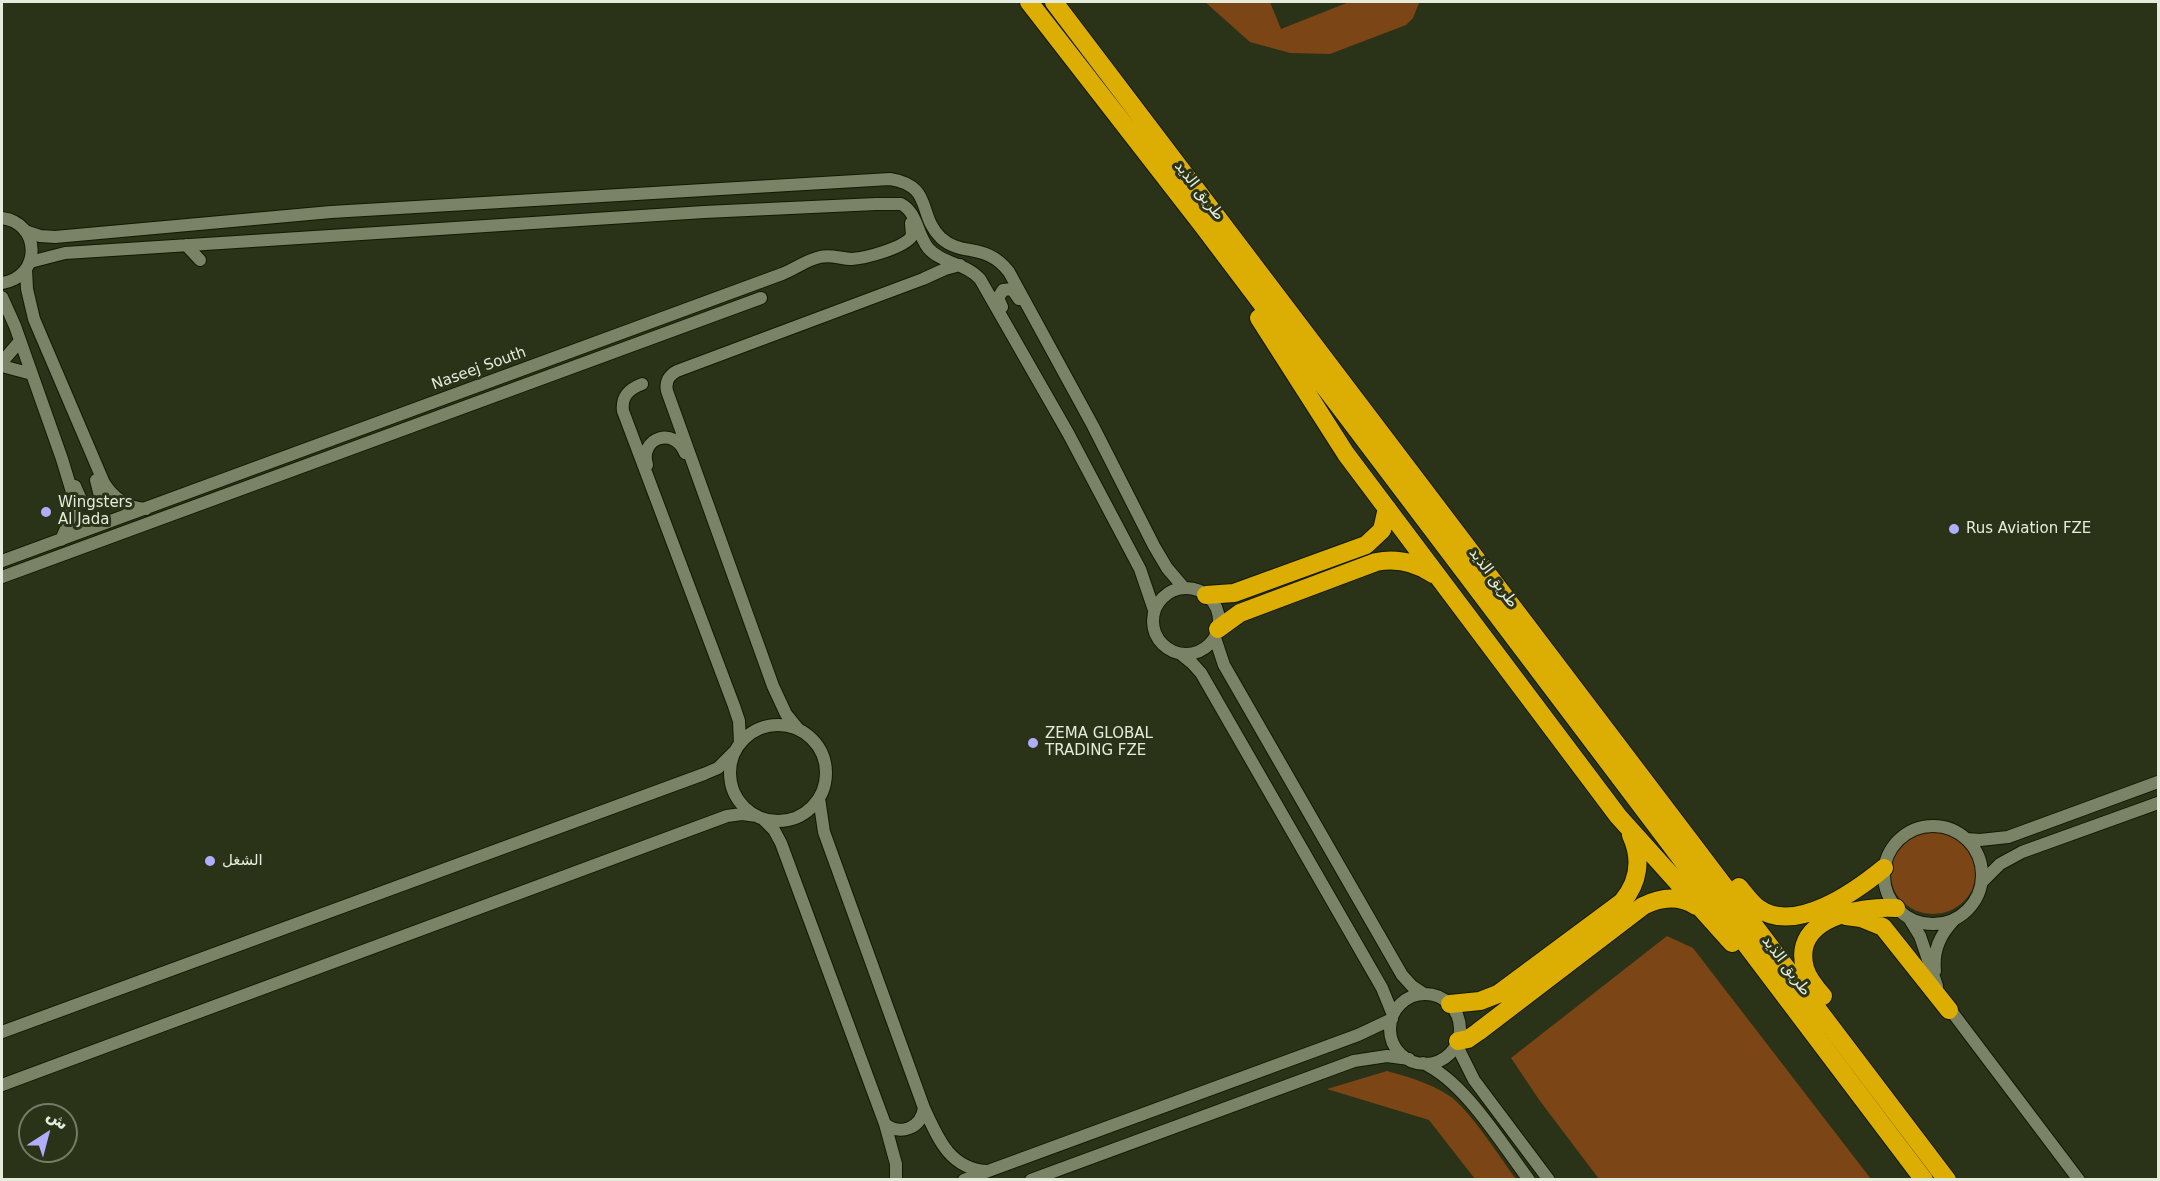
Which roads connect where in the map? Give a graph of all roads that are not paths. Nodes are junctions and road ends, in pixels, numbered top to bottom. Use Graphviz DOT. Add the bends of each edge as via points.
graph roads {
  1 [pos="1029,2"];
  2 [pos="1054,2"];
  3 [pos="854,182"];
  4 [pos="876,204"];
  5 [pos="854,205"];
  6 [pos="2,218"];
  7 [pos="1203,226"];
  8 [pos="26,231"];
  9 [pos="186,245"];
  10 [pos="200,260"];
  11 [pos="961,265"];
  12 [pos="28,266"];
  13 [pos="2,283"];
  14 [pos="2,297"];
  15 [pos="761,298"];
  16 [pos="1035,319"];
  17 [pos="1009,330"];
  18 [pos="20,341"];
  19 [pos="2,364"];
  20 [pos="32,374"];
  21 [pos="642,384"];
  22 [pos="90,452"];
  23 [pos="66,472"];
  24 [pos="696,473"];
  25 [pos="651,486"];
  26 [pos="1387,508"];
  27 [pos="147,509"];
  28 [pos="61,540"];
  29 [pos="2,561"];
  30 [pos="2,577"];
  31 [pos="1438,577"];
  32 [pos="1184,588"];
  33 [pos="1206,595"];
  34 [pos="1154,610"];
  35 [pos="1217,633"];
  36 [pos="1181,654"];
  37 [pos="799,730"];
  38 [pos="737,748"];
  39 [pos="2158,782"];
  40 [pos="819,798"];
  41 [pos="2158,803"];
  42 [pos="1666,810"];
  43 [pos="1618,816"];
  44 [pos="760,818"];
  45 [pos="1966,839"];
  46 [pos="1884,868"];
  47 [pos="1982,882"];
  48 [pos="1702,910"];
  49 [pos="1903,913"];
  50 [pos="1838,916"];
  51 [pos="1954,920"];
  52 [pos="1774,980"];
  53 [pos="1424,994"];
  54 [pos="1946,1002"];
  55 [pos="1450,1004"];
  56 [pos="1393,1017"];
  57 [pos="2,1032"];
  58 [pos="1457,1043"];
  59 [pos="1409,1059"];
  60 [pos="1424,1063"];
  61 [pos="2,1085"];
  62 [pos="924,1108"];
  63 [pos="1893,1109"];
  64 [pos="885,1124"];
  65 [pos="987,1171"];
  66 [pos="896,1179"];
  67 [pos="964,1179"];
  68 [pos="1031,1179"];
  69 [pos="1529,1179"];
  70 [pos="1550,1179"];
  71 [pos="1924,1179"];
  72 [pos="1947,1179"];
  73 [pos="2079,1179"];
  1 -- 7 [label="highway, طريق الذيد"];
  2 -- 42 [label="highway, طريق الذيد"];
  3 -- 5 [label="street" via="860,195"];
  3 -- 8 [label="street" via="331,212 63,237"];
  3 -- 16 [label="street" via="890,179 913,186 936,232 945,241 987,253 1006,267"];
  4 -- 5 [label="street"];
  4 -- 11 [label="street" via="906,206 928,247 943,259"];
  4 -- 27 [label="street, Naseej South" via="898,208 907,215 913,231 908,242 860,258 812,259 782,274"];
  5 -- 9 [label="street"];
  6 -- 8 [label="street"];
  7 -- 26 [label="highway" via="1209,250 1277,345 1333,436"];
  7 -- 52 [label="highway, طريق الذيد"];
  8 -- 12 [label="street" via="32,246"];
  9 -- 10 [label="street"];
  9 -- 12 [label="street" via="65,254"];
  11 -- 17 [label="street" via="980,279"];
  11 -- 24 [label="street" via="671,375 667,391"];
  12 -- 13 [label="street" via="18,277"];
  12 -- 22 [label="street" via="27,289 34,319"];
  14 -- 18 [label="street"];
  15 -- 30 [label="street"];
  16 -- 17 [label="street" via="1014,291 1007,288 998,300"];
  16 -- 32 [label="street" via="1154,546"];
  17 -- 34 [label="street" via="1140,569"];
  18 -- 19 [label="street"];
  18 -- 20 [label="street"];
  19 -- 20 [label="street"];
  20 -- 23 [label="street"];
  21 -- 25 [label="street" via="626,393 622,408"];
  22 -- 23 [label="street" via="100,493 97,502 82,502"];
  22 -- 27 [label="street" via="111,494 127,505"];
  23 -- 28 [label="street" via="72,511"];
  24 -- 25 [label="street" via="680,444 659,438 645,455"];
  24 -- 37 [label="street" via="776,696"];
  25 -- 38 [label="street" via="734,706"];
  26 -- 31 [label="highway"];
  26 -- 33 [label="highway" via="1382,530 1366,545 1234,593"];
  27 -- 28 [label="street, Naseej South"];
  28 -- 29 [label="street, Naseej South"];
  31 -- 35 [label="highway" via="1404,561 1376,562 1240,613"];
  31 -- 43 [label="highway"];
  32 -- 33 [label="street"];
  32 -- 34 [label="street" via="1166,595"];
  33 -- 35 [label="street" via="1216,607"];
  34 -- 36 [label="street" via="1153,627 1158,640"];
  35 -- 36 [label="street" via="1197,653"];
  35 -- 53 [label="street" via="1224,665 1402,975"];
  36 -- 56 [label="street" via="1202,674 1382,988"];
  37 -- 38 [label="street" via="771,726 754,731"];
  37 -- 40 [label="street" via="823,756 826,777"];
  38 -- 44 [label="street" via="730,773 734,794"];
  38 -- 57 [label="street" via="724,763 704,774"];
  39 -- 45 [label="street" via="2008,837"];
  40 -- 44 [label="street" via="807,812 791,820"];
  40 -- 62 [label="street" via="824,832"];
  41 -- 47 [label="street" via="2022,852 2000,864"];
  42 -- 46 [label="highway" via="1696,831 1752,903 1770,914 1800,913 1831,904"];
  42 -- 63 [label="highway, طريق الذيد"];
  43 -- 48 [label="highway"];
  43 -- 55 [label="highway" via="1632,837 1638,859 1634,883 1622,902 1498,994 1480,1001"];
  44 -- 61 [label="street" via="727,816"];
  44 -- 64 [label="street" via="774,830 781,843"];
  45 -- 46 [label="street" via="1944,827 1916,828 1891,848"];
  45 -- 47 [label="street" via="1981,863"];
  46 -- 49 [label="street" via="1886,889"];
  47 -- 51 [label="street" via="1971,907"];
  48 -- 52 [label="highway" via="1751,965"];
  48 -- 58 [label="highway" via="1672,898 1643,906 1478,1032"];
  49 -- 50 [label="highway" via="1865,908"];
  49 -- 51 [label="street" via="1931,924"];
  49 -- 54 [label="street" via="1920,936 1930,972"];
  50 -- 54 [label="highway" via="1861,918 1883,927"];
  50 -- 63 [label="highway" via="1812,933 1805,950 1805,967 1878,1070"];
  51 -- 54 [label="street" via="1939,939 1936,950 1936,974"];
  52 -- 71 [label="highway, طريق الذيد"];
  53 -- 55 [label="street" via="1438,996"];
  53 -- 56 [label="street" via="1405,1000"];
  54 -- 73 [label="street"];
  55 -- 58 [label="street" via="1459,1019"];
  56 -- 59 [label="street" via="1392,1039"];
  56 -- 65 [label="street" via="1358,1035"];
  58 -- 60 [label="street" via="1439,1060"];
  58 -- 70 [label="street" via="1474,1080"];
  59 -- 60 [label="street"];
  59 -- 68 [label="street" via="1387,1056 1354,1061"];
  60 -- 69 [label="street" via="1458,1087"];
  62 -- 64 [label="street" via="917,1124 907,1130"];
  62 -- 65 [label="street" via="953,1158 969,1168"];
  63 -- 72 [label="highway, طريق الذيد"];
  64 -- 66 [label="street"];
  65 -- 67 [label="street"];
}
